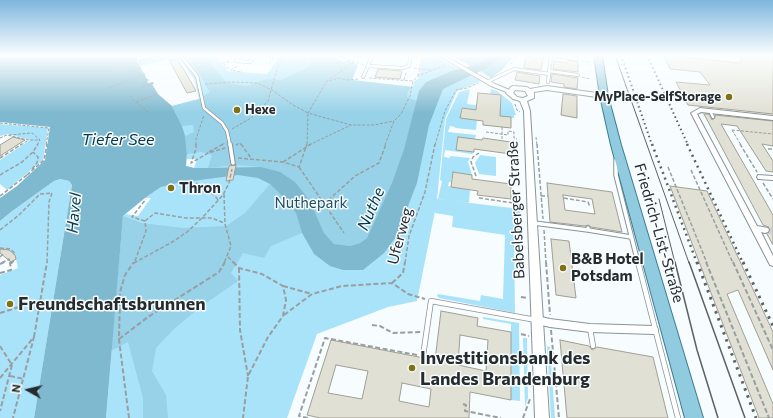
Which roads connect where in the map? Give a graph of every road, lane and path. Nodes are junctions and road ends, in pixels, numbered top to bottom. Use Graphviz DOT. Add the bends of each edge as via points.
graph roads {
  1 [pos="143,75"];
  2 [pos="196,75"];
  3 [pos="276,75"];
  4 [pos="336,75"];
  5 [pos="405,75"];
  6 [pos="421,75"];
  7 [pos="477,75"];
  8 [pos="503,75"];
  9 [pos="549,75"];
  10 [pos="571,75"];
  11 [pos="578,75"];
  12 [pos="601,75"];
  13 [pos="418,76"];
  14 [pos="363,77"];
  15 [pos="404,80"];
  16 [pos="327,81"];
  17 [pos="412,81"];
  18 [pos="481,81"];
  19 [pos="489,81"];
  20 [pos="548,82"];
  21 [pos="155,83"];
  22 [pos="199,83"];
  23 [pos="142,87"];
  24 [pos="109,88"];
  25 [pos="272,90"];
  26 [pos="509,91"];
  27 [pos="529,91"];
  28 [pos="158,94"];
  29 [pos="130,96"];
  30 [pos="604,96"];
  31 [pos="523,100"];
  32 [pos="136,102"];
  33 [pos="148,112"];
  34 [pos="207,112"];
  35 [pos="308,113"];
  36 [pos="773,118"];
  37 [pos="394,121"];
  38 [pos="0,123"];
  39 [pos="351,125"];
  40 [pos="502,127"];
  41 [pos="227,131"];
  42 [pos="486,132"];
  43 [pos="502,134"];
  44 [pos="773,134"];
  45 [pos="7,135"];
  46 [pos="536,135"];
  47 [pos="0,137"];
  48 [pos="517,139"];
  49 [pos="28,140"];
  50 [pos="40,140"];
  51 [pos="502,140"];
  52 [pos="229,141"];
  53 [pos="616,145"];
  54 [pos="307,146"];
  55 [pos="229,148"];
  56 [pos="768,149"];
  57 [pos="773,149"];
  58 [pos="33,152"];
  59 [pos="208,153"];
  60 [pos="479,153"];
  61 [pos="0,158"];
  62 [pos="241,158"];
  63 [pos="251,159"];
  64 [pos="283,162"];
  65 [pos="233,163"];
  66 [pos="299,167"];
  67 [pos="668,167"];
  68 [pos="691,170"];
  69 [pos="0,175"];
  70 [pos="27,175"];
  71 [pos="476,176"];
  72 [pos="760,177"];
  73 [pos="773,178"];
  74 [pos="196,183"];
  75 [pos="224,192"];
  76 [pos="0,196"];
  77 [pos="541,196"];
  78 [pos="548,196"];
  79 [pos="479,198"];
  80 [pos="500,198"];
  81 [pos="564,198"];
  82 [pos="773,199"];
  83 [pos="146,200"];
  84 [pos="219,201"];
  85 [pos="500,201"];
  86 [pos="324,204"];
  87 [pos="520,204"];
  88 [pos="590,207"];
  89 [pos="202,218"];
  90 [pos="145,221"];
  91 [pos="538,223"];
  92 [pos="225,224"];
  93 [pos="755,229"];
  94 [pos="0,230"];
  95 [pos="765,230"];
  96 [pos="344,233"];
  97 [pos="631,237"];
  98 [pos="0,250"];
  99 [pos="13,254"];
  100 [pos="228,257"];
  101 [pos="14,260"];
  102 [pos="135,261"];
  103 [pos="773,263"];
  104 [pos="0,264"];
  105 [pos="10,264"];
  106 [pos="239,268"];
  107 [pos="0,273"];
  108 [pos="392,283"];
  109 [pos="283,286"];
  110 [pos="312,294"];
  111 [pos="41,300"];
  112 [pos="431,300"];
  113 [pos="0,313"];
  114 [pos="283,316"];
  115 [pos="537,320"];
  116 [pos="550,323"];
  117 [pos="372,325"];
  118 [pos="590,328"];
  119 [pos="654,330"];
  120 [pos="426,332"];
  121 [pos="34,337"];
  122 [pos="119,340"];
  123 [pos="0,346"];
  124 [pos="593,346"];
  125 [pos="773,350"];
  126 [pos="423,356"];
  127 [pos="12,365"];
  128 [pos="10,376"];
  129 [pos="248,376"];
  130 [pos="0,378"];
  131 [pos="24,379"];
  132 [pos="463,404"];
  133 [pos="0,411"];
  134 [pos="13,418"];
  135 [pos="129,418"];
  136 [pos="243,418"];
  137 [pos="308,418"];
  138 [pos="501,418"];
  139 [pos="542,418"];
  140 [pos="559,418"];
  141 [pos="678,418"];
  142 [pos="694,418"];
  143 [pos="769,418"];
  1 -- 24 [label="path"];
  2 -- 22 [label="lane"];
  3 -- 25 [label="path"];
  4 -- 16 [label="path"];
  5 -- 15 [label="path"];
  6 -- 13 [label="path"];
  7 -- 19 [label="street"];
  8 -- 19 [label="lane"];
  9 -- 20 [label="lane"];
  10 -- 11 [label="lane"];
  12 -- 30 [label="main road, Friedrich-List-Straße"];
  13 -- 17 [label="path"];
  14 -- 15 [label="path"];
  14 -- 16 [label="path" via="356,80 338,78"];
  15 -- 17 [label="path"];
  16 -- 35 [label="path"];
  17 -- 37 [label="path" via="410,96 401,114"];
  18 -- 108 [label="path, Uferweg" via="456,90 445,111 436,138 425,192 409,236 403,272"];
  19 -- 26 [label="street"];
  21 -- 23 [label="path"];
  22 -- 25 [label="path" via="257,83"];
  22 -- 34 [label="lane" via="203,106"];
  25 -- 35 [label="path"];
  25 -- 41 [label="path" via="268,101 251,118"];
  26 -- 27 [label="street" via="520,88"];
  26 -- 31 [label="street" via="512,97"];
  27 -- 30 [label="street" via="547,88"];
  27 -- 31 [label="street" via="532,97"];
  28 -- 32 [label="path"];
  29 -- 32 [label="path"];
  30 -- 53 [label="main road, Friedrich-List-Straße"];
  31 -- 91 [label="street, Babelsberger Straße" via="527,111"];
  32 -- 33 [label="path"];
  34 -- 41 [label="lane" via="222,123"];
  34 -- 59 [label="path" via="204,114 190,163"];
  35 -- 39 [label="path"];
  35 -- 54 [label="path"];
  36 -- 93 [label="street" via="694,112"];
  37 -- 39 [label="path" via="374,125"];
  37 -- 86 [label="path" via="379,163 354,176"];
  38 -- 70 [label="path" via="49,128 44,160"];
  39 -- 54 [label="path"];
  40 -- 43 [label="path"];
  41 -- 52 [label="lane"];
  42 -- 43 [label="path"];
  43 -- 48 [label="path" via="514,132 514,138"];
  43 -- 51 [label="path"];
  44 -- 72 [label="path" via="732,130"];
  45 -- 47 [label="path"];
  45 -- 49 [label="path"];
  45 -- 50 [label="path" via="32,133"];
  46 -- 77 [label="path"];
  49 -- 50 [label="path"];
  49 -- 61 [label="path"];
  50 -- 58 [label="path"];
  52 -- 55 [label="lane"];
  52 -- 59 [label="path"];
  53 -- 97 [label="lane" via="616,174"];
  53 -- 142 [label="main road, Friedrich-List-Straße"];
  54 -- 64 [label="path"];
  54 -- 66 [label="path"];
  55 -- 59 [label="path"];
  55 -- 63 [label="path" via="240,143"];
  55 -- 65 [label="lane"];
  56 -- 57 [label="path"];
  58 -- 69 [label="path"];
  58 -- 70 [label="path" via="38,157 37,163"];
  60 -- 71 [label="path" via="471,162"];
  62 -- 63 [label="path"];
  63 -- 64 [label="path"];
  64 -- 66 [label="path"];
  65 -- 75 [label="path" via="229,183"];
  66 -- 86 [label="path"];
  67 -- 143 [label="path"];
  68 -- 125 [label="path"];
  70 -- 76 [label="path"];
  72 -- 73 [label="street"];
  72 -- 82 [label="path"];
  74 -- 84 [label="path"];
  75 -- 84 [label="path"];
  75 -- 92 [label="path"];
  77 -- 78 [label="path"];
  77 -- 91 [label="path"];
  79 -- 85 [label="path"];
  80 -- 85 [label="path"];
  81 -- 88 [label="path" via="588,202"];
  83 -- 90 [label="path" via="132,217"];
  84 -- 89 [label="path"];
  85 -- 87 [label="path"];
  86 -- 96 [label="path"];
  89 -- 90 [label="path" via="155,213"];
  89 -- 92 [label="path" via="212,218"];
  89 -- 102 [label="path" via="178,238"];
  90 -- 102 [label="path" via="146,231"];
  91 -- 97 [label="lane"];
  91 -- 115 [label="street, Babelsberger Straße"];
  91 -- 116 [label="path"];
  92 -- 100 [label="path" via="231,246"];
  93 -- 95 [label="street"];
  93 -- 103 [label="street"];
  94 -- 111 [label="path" via="40,194 52,193 49,202 46,267"];
  97 -- 119 [label="lane"];
  98 -- 99 [label="path" via="10,249 15,253"];
  100 -- 106 [label="path"];
  100 -- 122 [label="path" via="219,272 148,317"];
  101 -- 105 [label="path"];
  102 -- 122 [label="path" via="125,275 120,292"];
  104 -- 105 [label="path" via="9,259"];
  105 -- 107 [label="path" via="11,270"];
  106 -- 109 [label="path" via="262,274"];
  106 -- 129 [label="path" via="240,330"];
  108 -- 110 [label="path" via="342,286"];
  108 -- 112 [label="path" via="408,294"];
  109 -- 110 [label="path"];
  109 -- 114 [label="path" via="286,300"];
  110 -- 114 [label="path"];
  111 -- 113 [label="path"];
  111 -- 121 [label="path"];
  112 -- 115 [label="lane"];
  112 -- 120 [label="lane"];
  114 -- 129 [label="path" via="268,337"];
  115 -- 116 [label="street"];
  115 -- 139 [label="street, Babelsberger Straße"];
  116 -- 118 [label="street"];
  116 -- 140 [label="path"];
  117 -- 120 [label="path" via="393,333"];
  118 -- 119 [label="street"];
  118 -- 124 [label="lane"];
  119 -- 141 [label="lane"];
  120 -- 126 [label="lane"];
  121 -- 127 [label="path"];
  121 -- 131 [label="path"];
  122 -- 135 [label="path"];
  123 -- 127 [label="path"];
  126 -- 137 [label="path" via="325,338 299,416"];
  127 -- 128 [label="path"];
  127 -- 130 [label="path"];
  128 -- 131 [label="path"];
  128 -- 133 [label="path"];
  129 -- 136 [label="path"];
  131 -- 134 [label="path"];
  132 -- 138 [label="path" via="466,405 465,411"];
}
